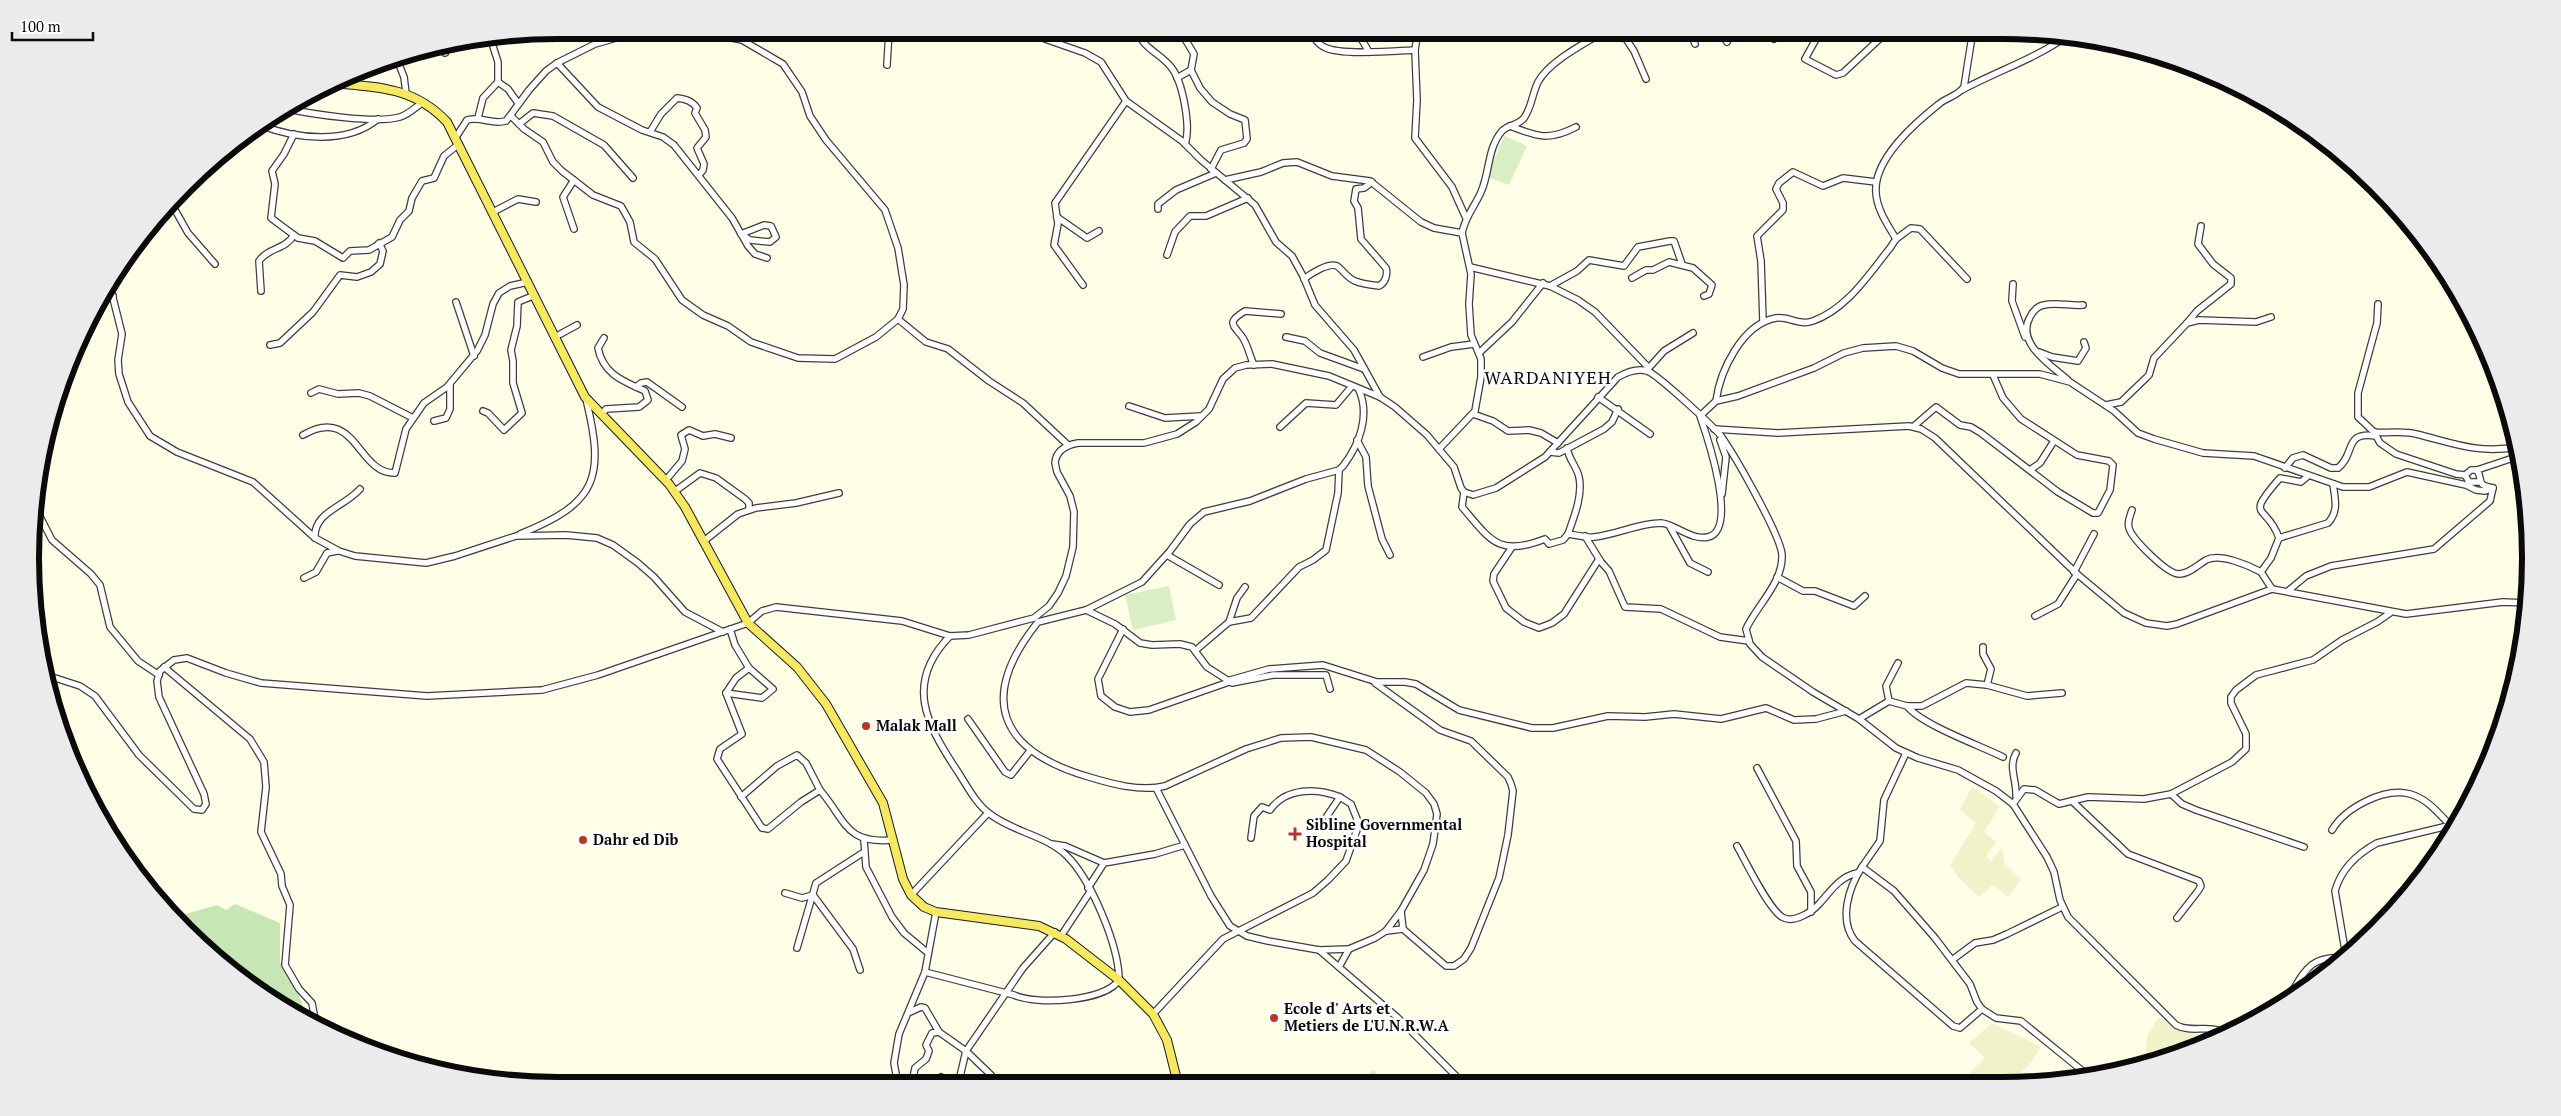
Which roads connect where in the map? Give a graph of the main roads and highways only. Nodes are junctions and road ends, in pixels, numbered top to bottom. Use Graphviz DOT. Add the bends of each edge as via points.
graph roads {
  1 [pos="345,84"];
  2 [pos="1176,1077"];
  1 -- 2 [label="main road" via="406,93 447,122 585,397 666,480 704,541 748,623 797,667 826,704 883,803 903,879 911,895 924,907 936,912 1031,924 1058,934 1119,980 1153,1014 1167,1040"];
}
